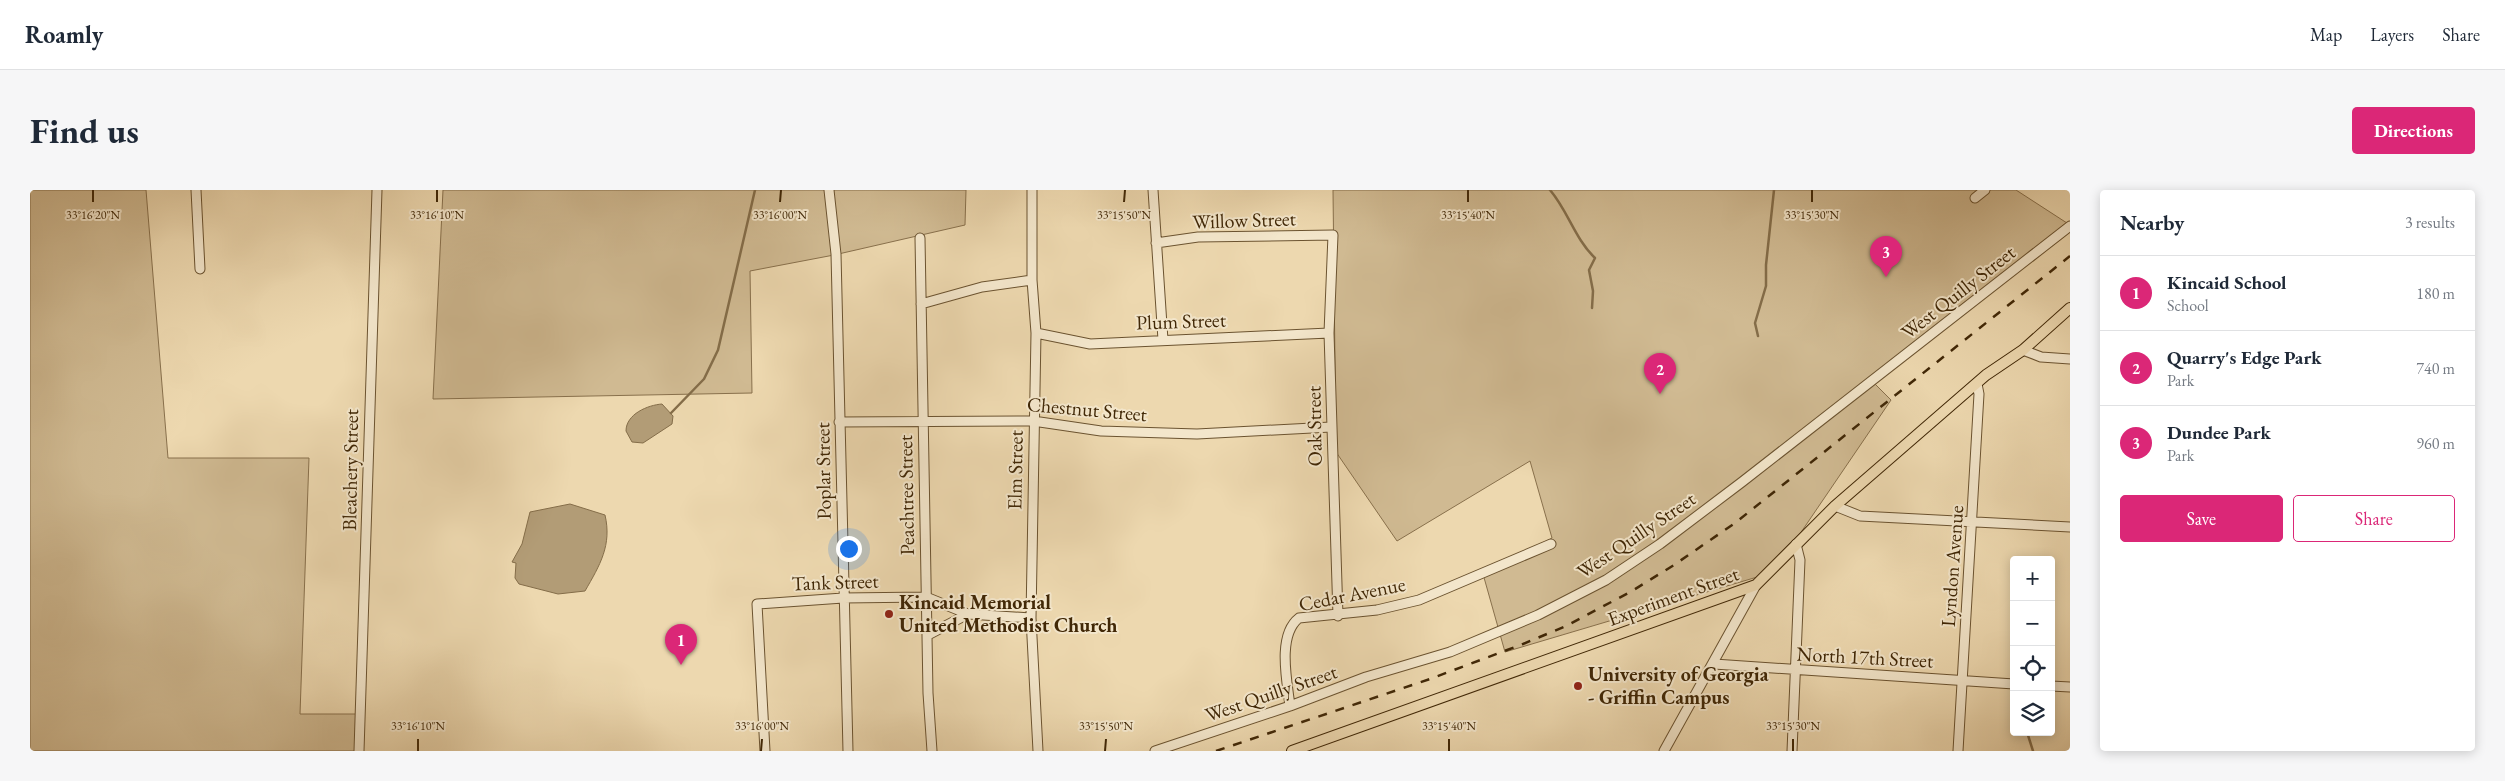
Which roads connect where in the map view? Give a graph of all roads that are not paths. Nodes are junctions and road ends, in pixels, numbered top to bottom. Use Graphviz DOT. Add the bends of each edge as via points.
graph roads {
  1 [pos="196,190"];
  2 [pos="376,190"];
  3 [pos="829,190"];
  4 [pos="1032,190"];
  5 [pos="1153,190"];
  6 [pos="1985,190"];
  7 [pos="1975,198"];
  8 [pos="2070,226"];
  9 [pos="1332,236"];
  10 [pos="920,238"];
  11 [pos="1156,243"];
  12 [pos="200,269"];
  13 [pos="1032,280"];
  14 [pos="921,304"];
  15 [pos="2070,308"];
  16 [pos="1036,333"];
  17 [pos="1329,333"];
  18 [pos="1163,340"];
  19 [pos="2023,350"];
  20 [pos="2070,359"];
  21 [pos="1977,384"];
  22 [pos="922,420"];
  23 [pos="1034,421"];
  24 [pos="839,422"];
  25 [pos="1331,427"];
  26 [pos="1835,506"];
  27 [pos="1972,521"];
  28 [pos="2070,527"];
  29 [pos="1552,544"];
  30 [pos="1796,544"];
  31 [pos="1756,585"];
  32 [pos="843,598"];
  33 [pos="926,598"];
  34 [pos="968,614"];
  35 [pos="1338,616"];
  36 [pos="1031,618"];
  37 [pos="928,635"];
  38 [pos="1714,664"];
  39 [pos="1795,670"];
  40 [pos="1962,680"];
  41 [pos="2010,684"];
  42 [pos="2055,686"];
  43 [pos="2070,687"];
  44 [pos="1290,706"];
  45 [pos="359,751"];
  46 [pos="765,751"];
  47 [pos="848,751"];
  48 [pos="932,751"];
  49 [pos="1038,751"];
  50 [pos="1155,751"];
  51 [pos="1292,751"];
  52 [pos="1664,751"];
  53 [pos="1792,751"];
  54 [pos="1958,751"];
  1 -- 12 [label="street"];
  2 -- 45 [label="street, Bleachery Street"];
  3 -- 24 [label="street, Poplar Street" via="836,254"];
  4 -- 13 [label="street, Elm Street"];
  5 -- 11 [label="street"];
  6 -- 7 [label="street"];
  8 -- 44 [label="street, West Quilly Street" via="1742,482 1606,580 1538,615 1459,648 1366,677"];
  9 -- 11 [label="street, Willow Street" via="1198,237"];
  9 -- 17 [label="street, Oak Street"];
  10 -- 14 [label="street, Peachtree Street"];
  11 -- 18 [label="street"];
  13 -- 14 [label="street" via="982,287"];
  13 -- 16 [label="street, Elm Street"];
  14 -- 22 [label="street, Peachtree Street"];
  15 -- 19 [label="main road, Experiment Street"];
  16 -- 18 [label="street, Plum Street" via="1090,344"];
  16 -- 23 [label="street, Elm Street"];
  17 -- 18 [label="street, Plum Street"];
  17 -- 25 [label="street, Oak Street"];
  19 -- 20 [label="street" via="2041,357"];
  19 -- 21 [label="main road, Experiment Street"];
  21 -- 26 [label="main road, Experiment Street"];
  21 -- 27 [label="street, Lyndon Avenue"];
  22 -- 23 [label="street, Chestnut Street"];
  22 -- 24 [label="street, Chestnut Street"];
  22 -- 33 [label="street, Peachtree Street"];
  23 -- 25 [label="street, Chestnut Street" via="1101,431 1198,434"];
  23 -- 36 [label="street, Elm Street"];
  24 -- 32 [label="street, Poplar Street"];
  25 -- 35 [label="street, Oak Street"];
  26 -- 27 [label="street" via="1860,516"];
  26 -- 30 [label="main road, Experiment Street"];
  27 -- 28 [label="street"];
  27 -- 40 [label="street, Lyndon Avenue"];
  29 -- 35 [label="street, Cedar Avenue" via="1419,600"];
  30 -- 31 [label="main road, Experiment Street"];
  30 -- 39 [label="street" via="1800,560"];
  31 -- 38 [label="street"];
  31 -- 51 [label="main road, Experiment Street"];
  32 -- 33 [label="street, Tank Street"];
  32 -- 46 [label="street, Tank Street" via="757,604"];
  32 -- 47 [label="street, Poplar Street"];
  33 -- 34 [label="street, Tank Street"];
  33 -- 37 [label="street, Peachtree Street"];
  34 -- 36 [label="street, Tank Street"];
  34 -- 37 [label="street"];
  35 -- 44 [label="street, Cedar Avenue" via="1300,618 1292,624 1286,636"];
  36 -- 49 [label="street, Elm Street"];
  37 -- 48 [label="street, Peachtree Street"];
  38 -- 39 [label="street, North 17th Street"];
  38 -- 52 [label="street"];
  39 -- 40 [label="street, North 17th Street"];
  39 -- 53 [label="street"];
  40 -- 41 [label="street, North 17th Street"];
  40 -- 54 [label="street, Lyndon Avenue"];
  42 -- 43 [label="street"];
  44 -- 50 [label="street, West Quilly Street"];
}
